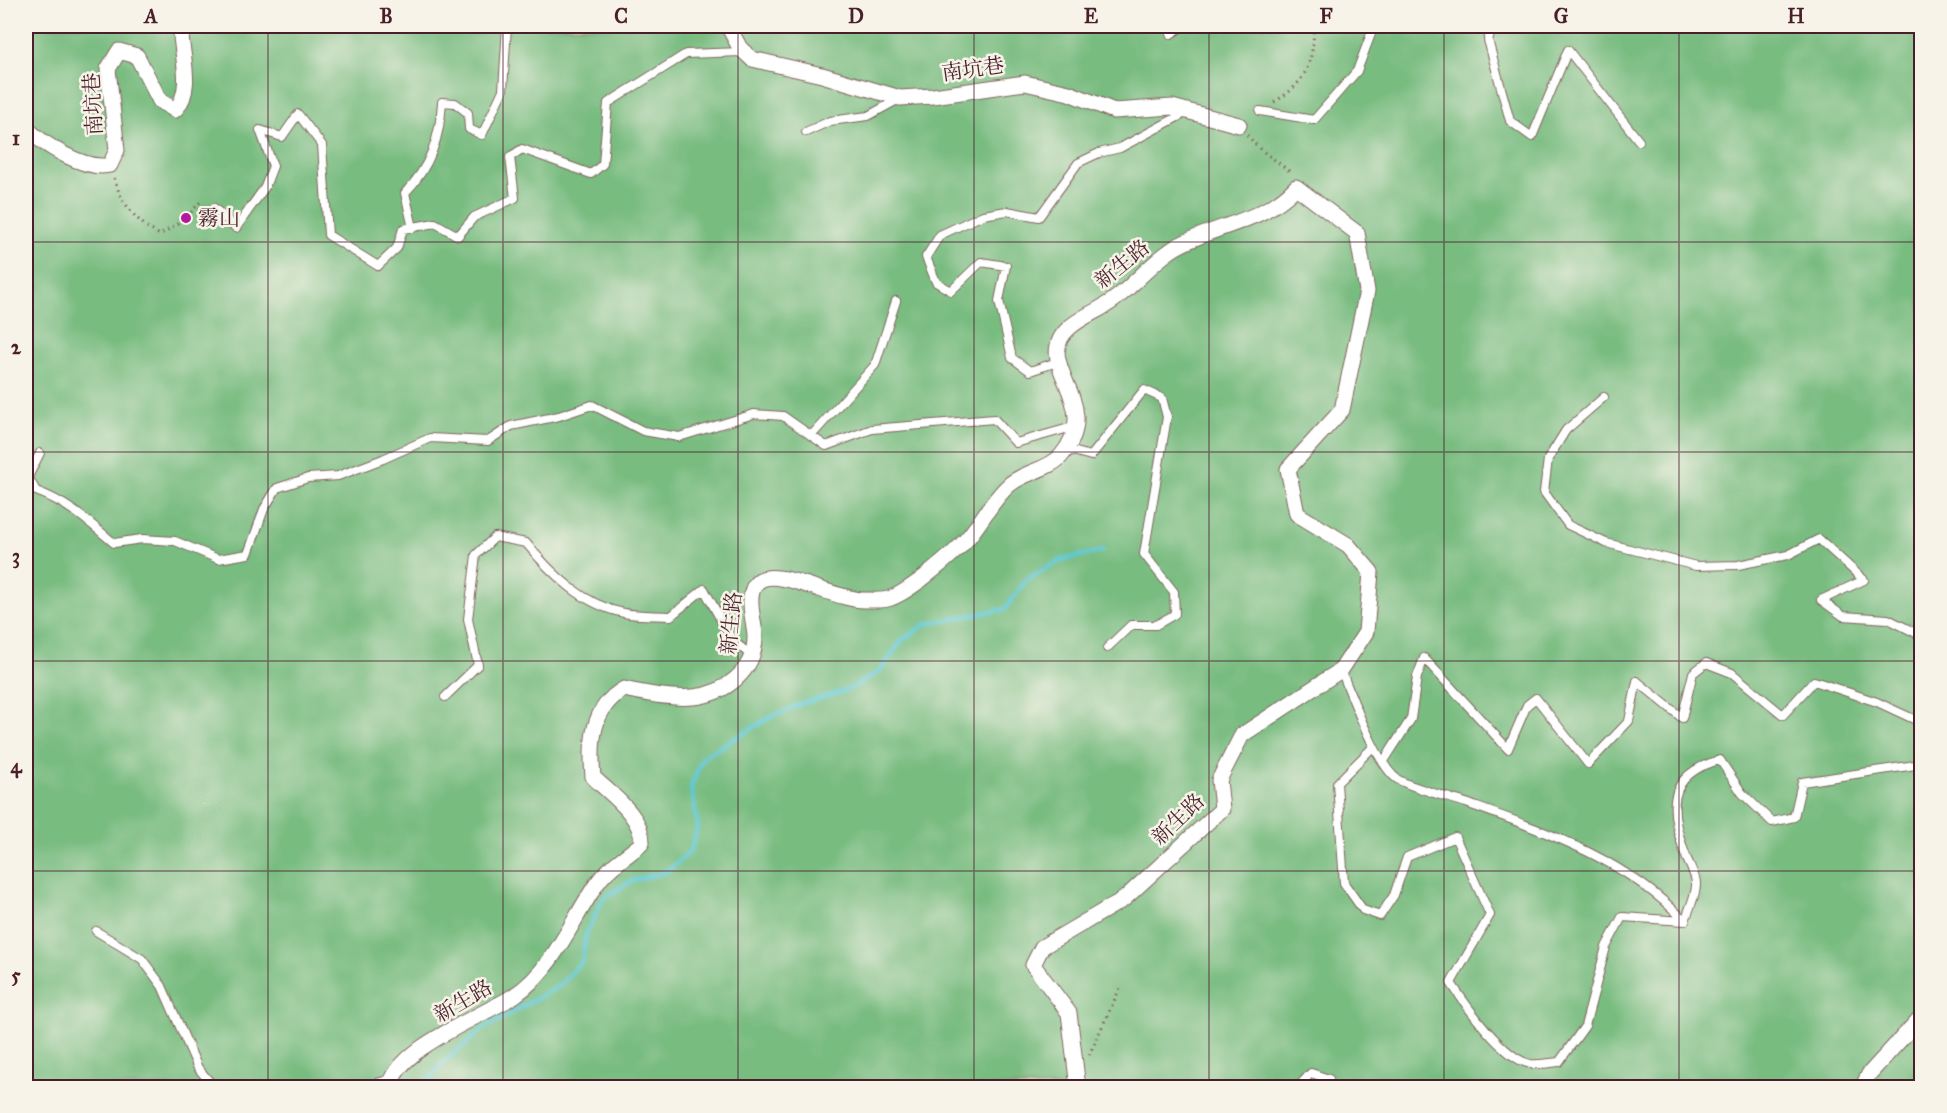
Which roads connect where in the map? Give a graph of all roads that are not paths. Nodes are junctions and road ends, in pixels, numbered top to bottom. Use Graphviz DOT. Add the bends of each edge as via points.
graph roads {
  1 [pos="188,26"];
  2 [pos="507,26"];
  3 [pos="728,26"];
  4 [pos="1183,26"];
  5 [pos="1374,26"];
  6 [pos="1493,26"];
  7 [pos="1171,34"];
  8 [pos="744,52"];
  9 [pos="900,98"];
  10 [pos="1188,111"];
  11 [pos="1260,111"];
  12 [pos="1239,125"];
  13 [pos="26,128"];
  14 [pos="806,132"];
  15 [pos="1639,141"];
  16 [pos="214,208"];
  17 [pos="413,228"];
  18 [pos="896,301"];
  19 [pos="1057,362"];
  20 [pos="1604,398"];
  21 [pos="1077,425"];
  22 [pos="811,436"];
  23 [pos="1065,449"];
  24 [pos="40,453"];
  25 [pos="1922,636"];
  26 [pos="1107,648"];
  27 [pos="752,657"];
  28 [pos="1341,670"];
  29 [pos="445,697"];
  30 [pos="1922,723"];
  31 [pos="1374,746"];
  32 [pos="1384,761"];
  33 [pos="1922,764"];
  34 [pos="1684,921"];
  35 [pos="96,931"];
  36 [pos="1922,1016"];
  37 [pos="391,1083"];
  38 [pos="1076,1086"];
  39 [pos="215,1088"];
  40 [pos="359,1088"];
  41 [pos="1297,1088"];
  42 [pos="1326,1088"];
  43 [pos="1862,1088"];
  1 -- 13 [label="street, 南坑巷" via="181,36 186,92 175,110 160,101 137,56 118,51 108,69 117,150 110,165 99,168 81,163"];
  2 -- 17 [label="lane" via="503,90 482,135 469,129 468,113 455,103 442,102 441,130 422,176 405,193"];
  3 -- 8 [label="street"];
  4 -- 7 [label="lane"];
  5 -- 11 [label="lane" via="1357,71 1314,120"];
  6 -- 15 [label="lane" via="1488,40 1510,121 1532,137 1568,50"];
  8 -- 9 [label="street, 南坑巷" via="763,64 822,75"];
  8 -- 17 [label="lane" via="686,54 608,103 603,164 591,174 522,149 510,157 515,198 474,217 458,236 435,223"];
  9 -- 10 [label="street, 南坑巷" via="1024,83 1069,93 1113,111 1158,106"];
  9 -- 14 [label="lane" via="868,116 830,121"];
  10 -- 12 [label="street, 南坑巷"];
  10 -- 19 [label="lane" via="1120,148 1078,163 1039,217 1008,211 983,215 940,235 926,257 936,282 951,291 981,262 1006,266 999,301 1011,358 1030,371"];
  16 -- 17 [label="lane" via="236,228 265,187 273,166 260,130 282,137 298,114 322,145 328,235 378,266 397,248 403,229"];
  18 -- 22 [label="lane" via="875,365"];
  19 -- 21 [label="street" via="1077,411"];
  19 -- 28 [label="street, 新生路" via="1060,336 1113,301 1176,247 1241,222 1286,198 1296,187 1357,233 1367,291 1342,410 1287,470 1297,514 1348,545 1371,572 1366,632"];
  20 -- 25 [label="lane" via="1566,429 1548,459 1544,492 1568,525 1606,543 1696,566 1738,565 1788,555 1819,539 1864,580 1821,600 1843,616 1888,619"];
  21 -- 22 [label="lane" via="1016,443 994,418 873,429 826,446"];
  21 -- 23 [label="street, 新生路"];
  22 -- 24 [label="lane" via="783,416 754,414 679,437 643,431 592,405 511,426 488,441 430,438 338,476 308,478 278,488 264,509 248,554 218,559 175,541 142,539 114,543 77,511 36,491 28,477"];
  23 -- 26 [label="lane" via="1092,456 1144,390 1162,398 1167,417 1144,554 1174,592 1174,614 1156,625 1131,625"];
  23 -- 27 [label="street, 新生路" via="1060,458 1009,484 966,541 890,598 865,601 837,597 778,577 761,580 754,587 751,605 755,638"];
  27 -- 29 [label="lane" via="732,640 705,589 670,616 624,613 591,602 549,571 526,543 495,537 476,555 468,619 478,665"];
  27 -- 37 [label="street, 新生路" via="745,671 730,685 694,697 624,689 612,696 596,720 590,745 593,777 635,819 642,843 599,880 539,976 515,995 411,1055"];
  28 -- 31 [label="lane"];
  28 -- 38 [label="street, 新生路" via="1242,735 1220,780 1222,808 1124,899 1042,947 1033,965 1070,1013"];
  30 -- 32 [label="lane" via="1877,702 1814,681 1783,715 1732,673 1706,663 1693,673 1682,718 1637,681 1629,721 1588,764 1536,698 1527,705 1508,749 1424,658 1417,676 1411,719"];
  31 -- 32 [label="lane"];
  31 -- 34 [label="lane" via="1337,783 1344,883 1363,910 1380,916 1394,895 1407,857 1455,837 1490,915 1451,982 1487,1031 1529,1064 1559,1062 1585,1026 1606,947 1622,917"];
  32 -- 34 [label="lane" via="1397,779 1558,837 1613,863 1661,897"];
  33 -- 34 [label="lane" via="1802,782 1794,817 1772,822 1742,793 1720,760 1703,764 1678,785 1673,810 1697,885"];
  35 -- 39 [label="lane" via="142,959 162,986 198,1068"];
  36 -- 43 [label="street" via="1869,1074"];
  37 -- 40 [label="lane"];
  41 -- 42 [label="lane" via="1311,1073 1329,1079"];
}
